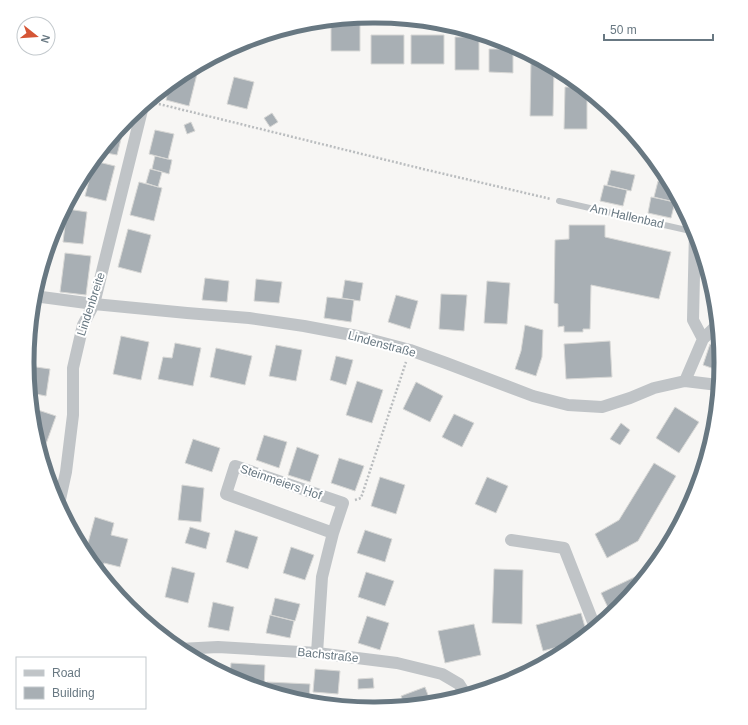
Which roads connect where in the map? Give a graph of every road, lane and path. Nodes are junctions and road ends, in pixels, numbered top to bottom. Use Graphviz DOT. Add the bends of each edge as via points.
graph roads {
  1 [pos="155,103"];
  2 [pos="141,116"];
  3 [pos="560,201"];
  4 [pos="687,230"];
  5 [pos="694,250"];
  6 [pos="41,297"];
  7 [pos="94,304"];
  8 [pos="712,330"];
  9 [pos="703,339"];
  10 [pos="410,350"];
  11 [pos="685,381"];
  12 [pos="713,384"];
  13 [pos="61,493"];
  14 [pos="343,503"];
  15 [pos="334,533"];
  16 [pos="512,540"];
  17 [pos="594,621"];
  18 [pos="190,648"];
  19 [pos="317,653"];
  20 [pos="463,690"];
  1 -- 3 [label="path"];
  2 -- 7 [label="street, Lindenbreite"];
  3 -- 4 [label="lane, Am Hallenbad"];
  5 -- 9 [label="street, Am Hallenbad" via="693,320"];
  6 -- 7 [label="street, Lindenstraße"];
  7 -- 10 [label="street, Lindenstraße" via="249,318 304,326"];
  7 -- 13 [label="street, Lindenbreite" via="83,325 73,368 73,415"];
  8 -- 9 [label="street"];
  9 -- 11 [label="street"];
  10 -- 11 [label="street, Lindenstraße" via="533,396 568,405 602,407 654,388"];
  10 -- 14 [label="path" via="360,498"];
  11 -- 12 [label="street, Lindenstraße"];
  14 -- 15 [label="street"];
  14 -- 15 [label="street, Steinmeiers Hof" via="235,466 226,494"];
  15 -- 19 [label="street" via="322,577"];
  16 -- 17 [label="street" via="564,548"];
  18 -- 19 [label="street, Bachstraße" via="218,647"];
  19 -- 20 [label="street, Bachstraße" via="396,663 442,674 459,684"];
}
